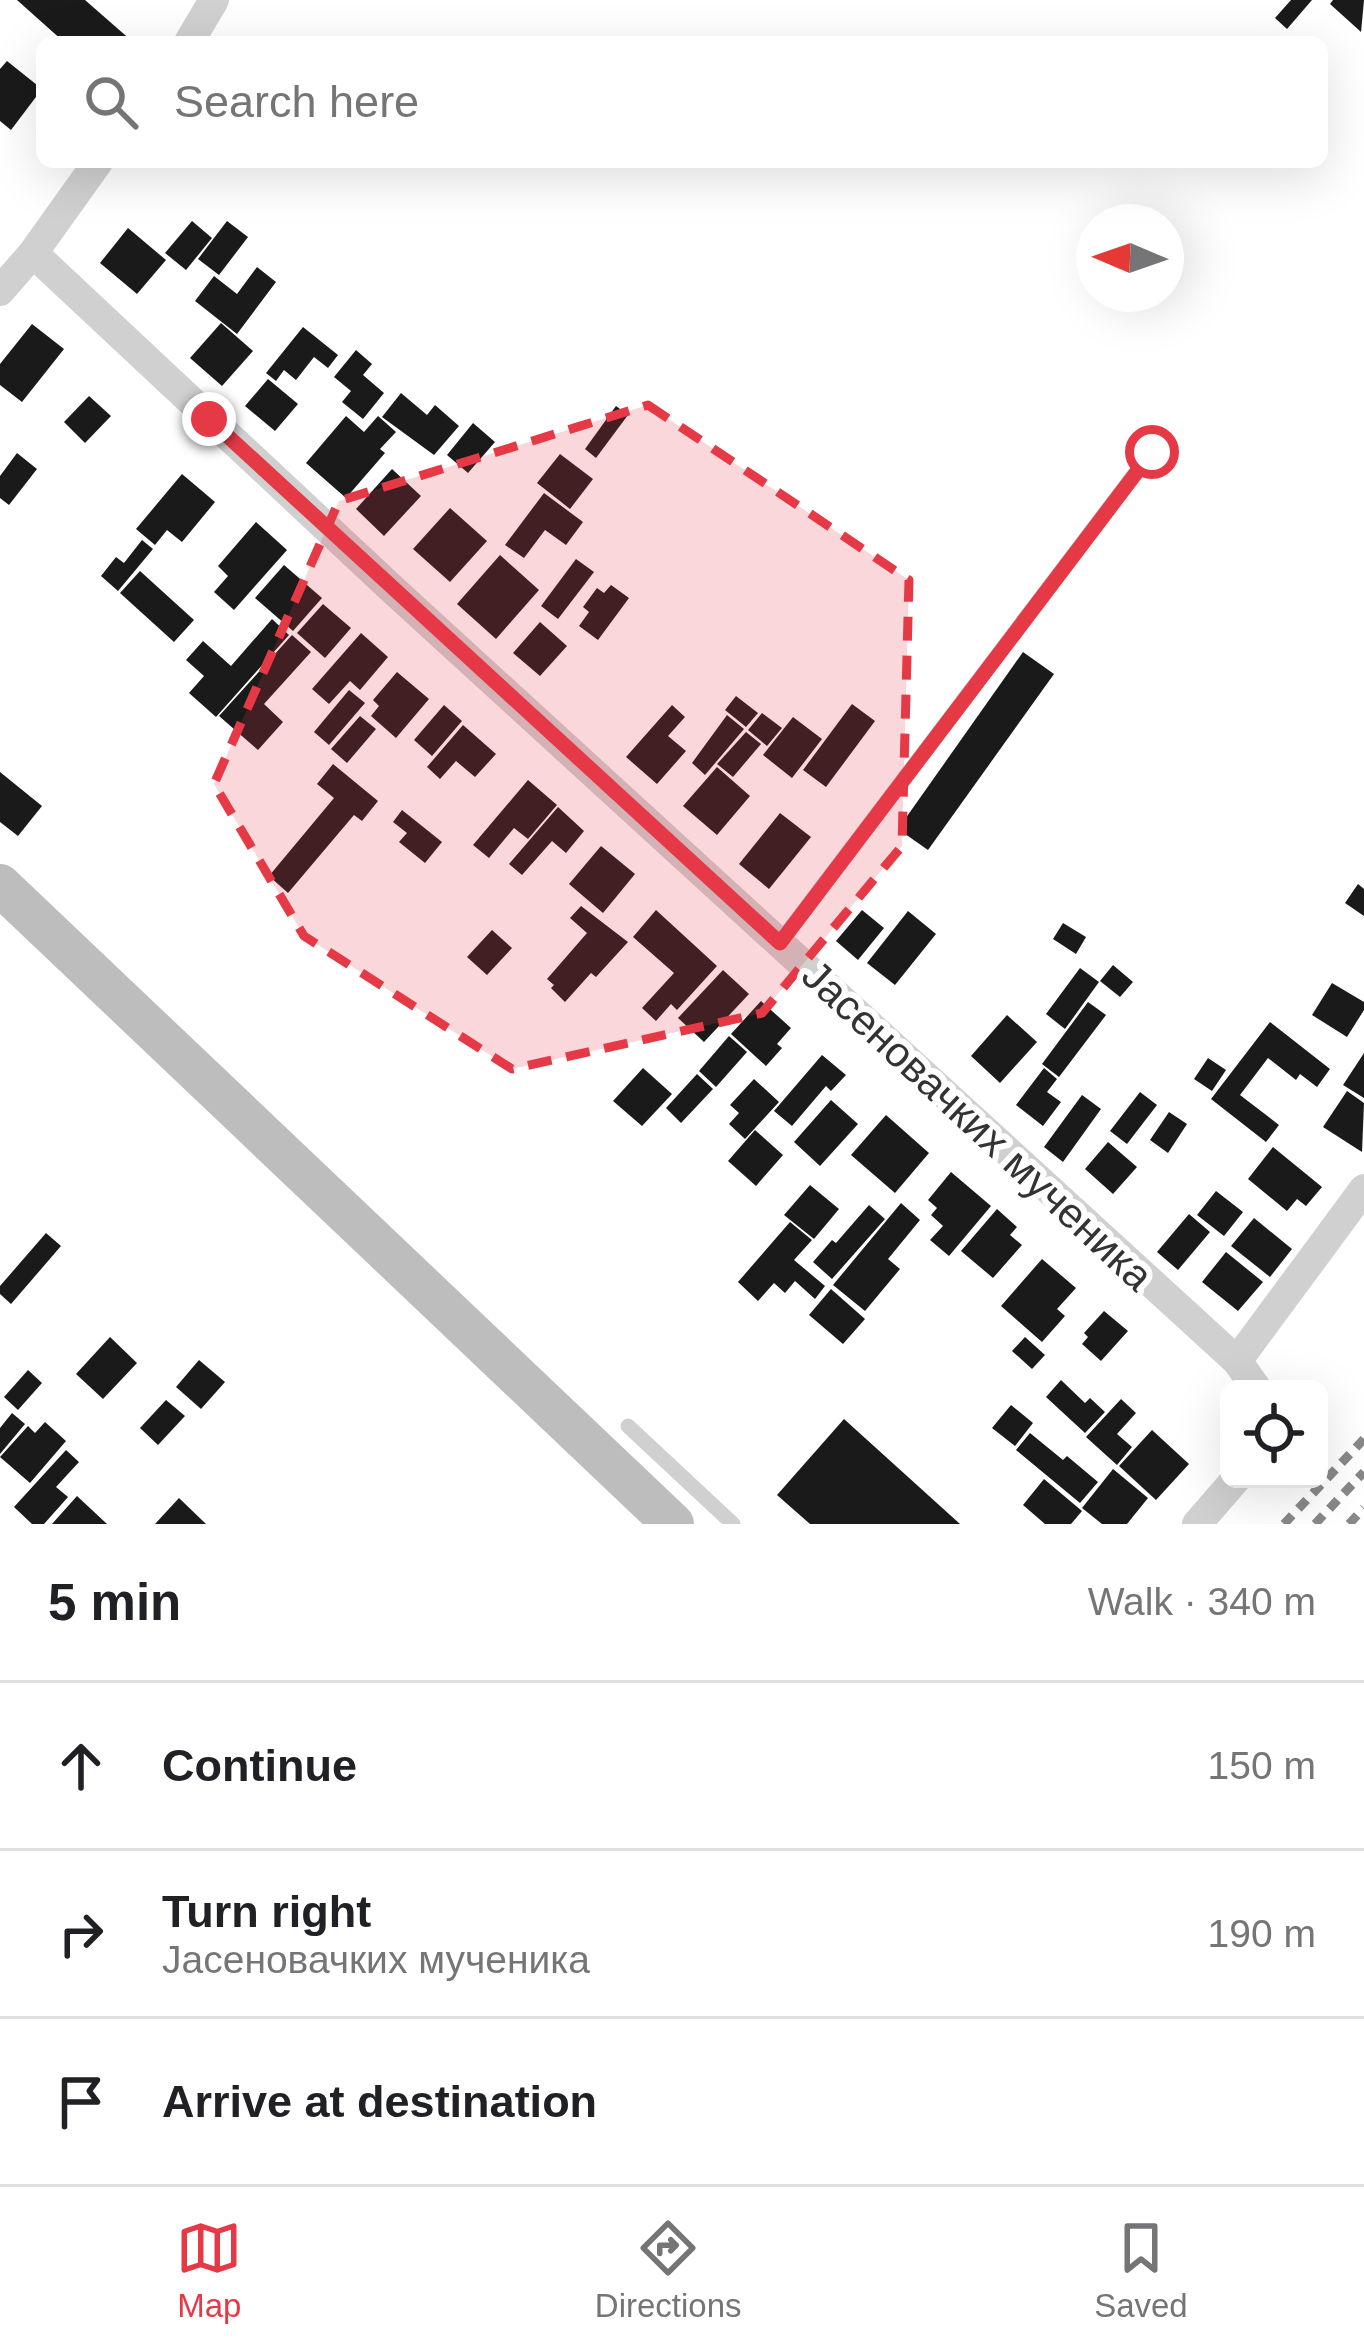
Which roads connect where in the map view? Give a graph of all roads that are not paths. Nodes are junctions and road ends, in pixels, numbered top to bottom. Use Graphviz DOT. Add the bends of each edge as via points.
graph roads {
  1 [pos="214,0"];
  2 [pos="193,36"];
  3 [pos="94,168"];
  4 [pos="33,253"];
  5 [pos="0,291"];
  6 [pos="1152,452"];
  7 [pos="0,886"];
  8 [pos="780,943"];
  9 [pos="1364,1189"];
  10 [pos="1237,1360"];
  11 [pos="1251,1380"];
  12 [pos="628,1426"];
  13 [pos="1228,1488"];
  14 [pos="673,1524"];
  15 [pos="733,1524"];
  16 [pos="1197,1524"];
  1 -- 2 [label="street"];
  3 -- 4 [label="street"];
  4 -- 5 [label="street"];
  4 -- 8 [label="street, Јасеновачких мученика"];
  6 -- 8 [label="lane"];
  7 -- 14 [label="main road"];
  8 -- 10 [label="street, Јасеновачких мученика"];
  9 -- 10 [label="street"];
  10 -- 11 [label="street, Јасеновачких мученика"];
  12 -- 15 [label="lane"];
  13 -- 16 [label="street"];
}
